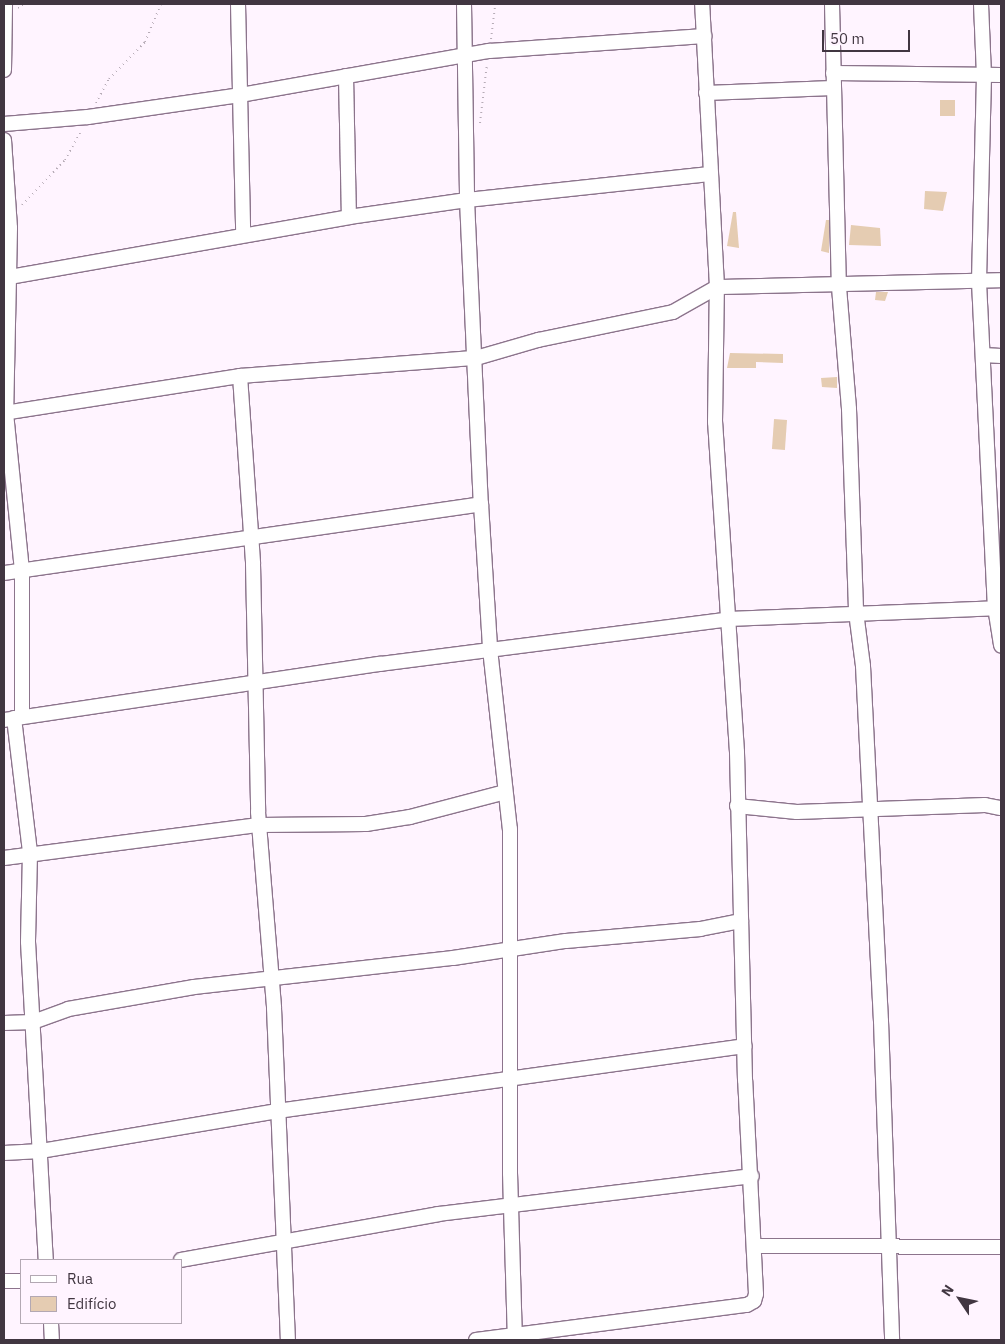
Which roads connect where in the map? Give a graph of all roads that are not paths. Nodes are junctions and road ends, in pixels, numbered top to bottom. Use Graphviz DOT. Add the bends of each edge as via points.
graph roads {
  1 [pos="5,4"];
  2 [pos="238,4"];
  3 [pos="464,4"];
  4 [pos="702,4"];
  5 [pos="832,4"];
  6 [pos="981,4"];
  7 [pos="704,36"];
  8 [pos="464,55"];
  9 [pos="4,70"];
  10 [pos="833,73"];
  11 [pos="1001,75"];
  12 [pos="346,76"];
  13 [pos="984,76"];
  14 [pos="833,88"];
  15 [pos="706,93"];
  16 [pos="241,95"];
  17 [pos="4,124"];
  18 [pos="4,140"];
  19 [pos="710,174"];
  20 [pos="467,200"];
  21 [pos="349,217"];
  22 [pos="243,233"];
  23 [pos="5,278"];
  24 [pos="1001,280"];
  25 [pos="979,282"];
  26 [pos="839,286"];
  27 [pos="717,287"];
  28 [pos="983,355"];
  29 [pos="1001,356"];
  30 [pos="476,358"];
  31 [pos="240,376"];
  32 [pos="5,413"];
  33 [pos="481,504"];
  34 [pos="996,506"];
  35 [pos="250,537"];
  36 [pos="22,571"];
  37 [pos="4,573"];
  38 [pos="998,607"];
  39 [pos="856,612"];
  40 [pos="729,619"];
  41 [pos="1001,646"];
  42 [pos="490,649"];
  43 [pos="257,683"];
  44 [pos="13,718"];
  45 [pos="505,792"];
  46 [pos="737,806"];
  47 [pos="1001,808"];
  48 [pos="870,812"];
  49 [pos="260,825"];
  50 [pos="30,854"];
  51 [pos="4,858"];
  52 [pos="741,921"];
  53 [pos="508,948"];
  54 [pos="272,979"];
  55 [pos="33,1022"];
  56 [pos="4,1023"];
  57 [pos="744,1046"];
  58 [pos="511,1078"];
  59 [pos="277,1111"];
  60 [pos="40,1151"];
  61 [pos="4,1153"];
  62 [pos="752,1176"];
  63 [pos="512,1205"];
  64 [pos="283,1242"];
  65 [pos="754,1246"];
  66 [pos="890,1247"];
  67 [pos="1001,1247"];
  68 [pos="46,1259"];
  69 [pos="182,1260"];
  70 [pos="4,1281"];
  71 [pos="20,1281"];
  72 [pos="51,1324"];
  73 [pos="514,1338"];
  74 [pos="52,1340"];
  75 [pos="288,1340"];
  76 [pos="476,1340"];
  77 [pos="892,1340"];
  1 -- 9 [label="street"];
  2 -- 16 [label="street"];
  3 -- 8 [label="street"];
  4 -- 7 [label="street"];
  5 -- 10 [label="street"];
  6 -- 13 [label="street"];
  7 -- 8 [label="street"];
  7 -- 15 [label="street"];
  8 -- 12 [label="street"];
  8 -- 20 [label="street"];
  10 -- 13 [label="street"];
  10 -- 14 [label="street"];
  11 -- 13 [label="street"];
  12 -- 16 [label="street"];
  12 -- 21 [label="street"];
  13 -- 25 [label="street"];
  14 -- 15 [label="street"];
  14 -- 26 [label="street"];
  15 -- 19 [label="street"];
  16 -- 17 [label="street" via="88,117"];
  16 -- 22 [label="street"];
  18 -- 23 [label="street" via="10,228"];
  19 -- 20 [label="street"];
  19 -- 27 [label="street"];
  20 -- 21 [label="street"];
  20 -- 30 [label="street"];
  21 -- 22 [label="street"];
  22 -- 23 [label="street"];
  23 -- 32 [label="street"];
  24 -- 25 [label="street"];
  25 -- 26 [label="street"];
  25 -- 28 [label="street"];
  26 -- 27 [label="street"];
  26 -- 39 [label="street" via="849,409"];
  27 -- 30 [label="street" via="673,312 538,340"];
  27 -- 40 [label="street" via="715,422"];
  28 -- 29 [label="street"];
  28 -- 34 [label="street"];
  30 -- 31 [label="street"];
  30 -- 33 [label="street"];
  31 -- 32 [label="street"];
  31 -- 35 [label="street"];
  32 -- 36 [label="street"];
  33 -- 35 [label="street"];
  33 -- 42 [label="street"];
  34 -- 38 [label="street"];
  35 -- 36 [label="street"];
  35 -- 43 [label="street"];
  36 -- 37 [label="street"];
  36 -- 44 [label="street"];
  38 -- 39 [label="street"];
  38 -- 41 [label="street"];
  39 -- 40 [label="street"];
  39 -- 48 [label="street" via="863,666"];
  40 -- 42 [label="street"];
  40 -- 46 [label="street"];
  42 -- 43 [label="street"];
  42 -- 45 [label="street"];
  43 -- 44 [label="street"];
  43 -- 49 [label="street"];
  44 -- 50 [label="street"];
  45 -- 49 [label="street" via="383,822"];
  45 -- 53 [label="street" via="510,830"];
  46 -- 48 [label="street" via="797,812"];
  46 -- 52 [label="street"];
  47 -- 48 [label="street"];
  48 -- 66 [label="street"];
  49 -- 50 [label="street"];
  49 -- 54 [label="street"];
  50 -- 51 [label="street"];
  50 -- 55 [label="street" via="28,942"];
  52 -- 53 [label="street" via="700,929"];
  52 -- 57 [label="street"];
  53 -- 54 [label="street" via="453,958"];
  53 -- 58 [label="street"];
  54 -- 55 [label="street" via="194,987 78,1007"];
  54 -- 59 [label="street"];
  55 -- 56 [label="street"];
  55 -- 60 [label="street"];
  57 -- 58 [label="street"];
  57 -- 62 [label="street"];
  58 -- 59 [label="street"];
  58 -- 63 [label="street"];
  59 -- 60 [label="street"];
  59 -- 64 [label="street"];
  60 -- 61 [label="street"];
  60 -- 68 [label="street"];
  62 -- 63 [label="street"];
  62 -- 65 [label="street"];
  63 -- 64 [label="street" via="376,1224"];
  63 -- 73 [label="street"];
  64 -- 69 [label="street"];
  64 -- 75 [label="street"];
  65 -- 66 [label="street"];
  65 -- 73 [label="street" via="756,1294 754,1301 747,1305"];
  66 -- 67 [label="street"];
  66 -- 77 [label="street"];
  70 -- 71 [label="street"];
  72 -- 74 [label="street"];
  73 -- 76 [label="street"];
}
